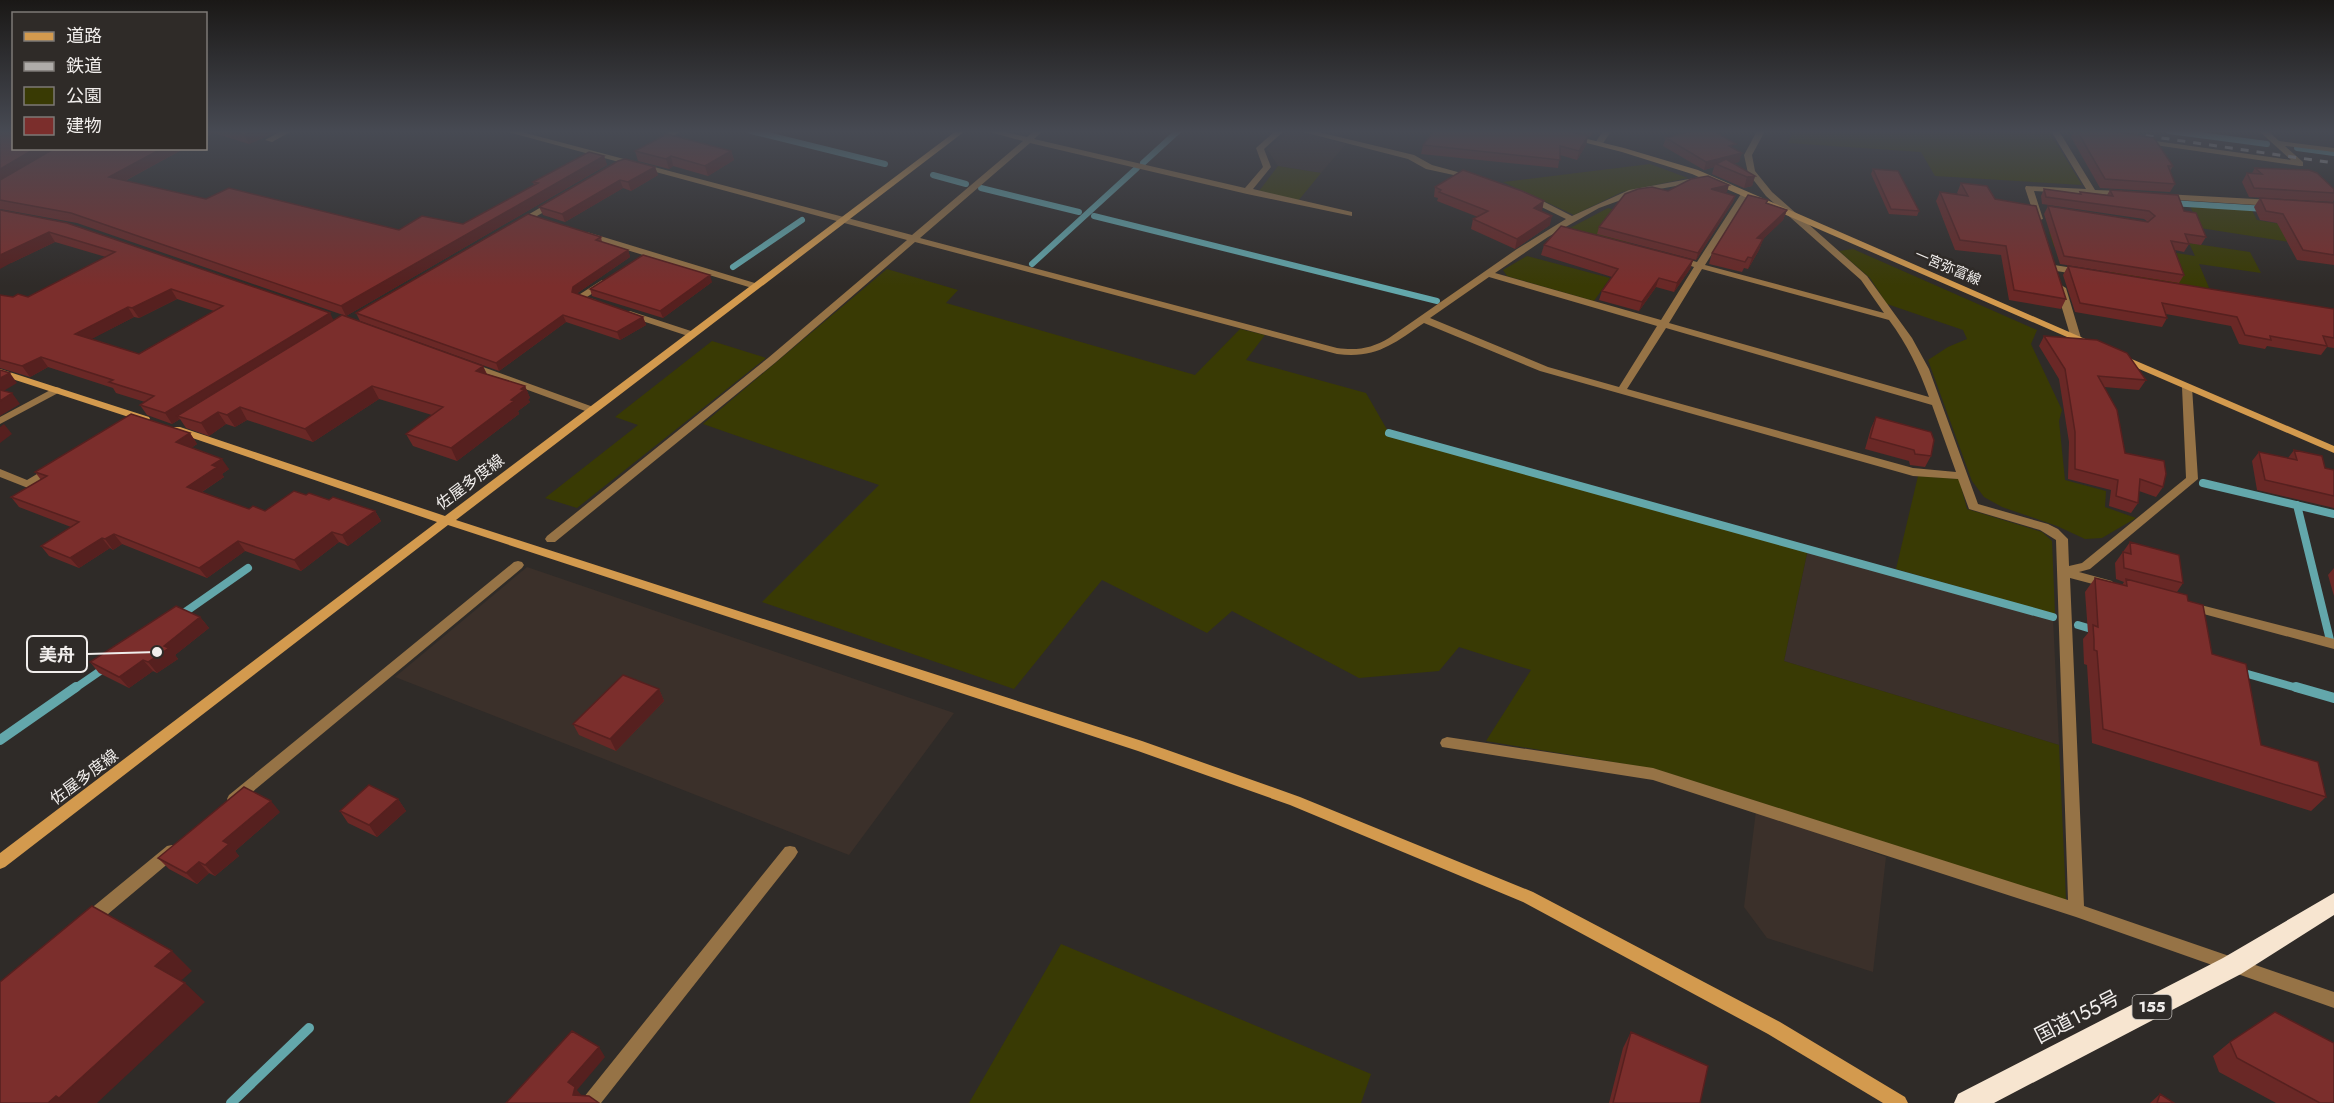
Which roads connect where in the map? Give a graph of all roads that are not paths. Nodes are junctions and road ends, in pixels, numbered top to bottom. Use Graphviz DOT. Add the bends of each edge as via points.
graph roads {
  1 [pos="703,182"];
  2 [pos="892,182"];
  3 [pos="979,182"];
  4 [pos="1211,182"];
  5 [pos="1254,182"];
  6 [pos="1686,182"];
  7 [pos="1718,182"];
  8 [pos="1760,182"];
  9 [pos="2086,182"];
  10 [pos="1247,191"];
  11 [pos="1516,192"];
  12 [pos="2092,192"];
  13 [pos="1745,194"];
  14 [pos="567,195"];
  15 [pos="2138,195"];
  16 [pos="2150,196"];
  17 [pos="2288,204"];
  18 [pos="2036,208"];
  19 [pos="2047,210"];
  20 [pos="1348,214"];
  21 [pos="529,216"];
  22 [pos="1794,216"];
  23 [pos="843,219"];
  24 [pos="1574,219"];
  25 [pos="540,220"];
  26 [pos="510,227"];
  27 [pos="2042,228"];
  28 [pos="1557,229"];
  29 [pos="1568,232"];
  30 [pos="582,233"];
  31 [pos="914,238"];
  32 [pos="647,254"];
  33 [pos="1666,257"];
  34 [pos="637,260"];
  35 [pos="1699,265"];
  36 [pos="2089,273"];
  37 [pos="1489,274"];
  38 [pos="609,279"];
  39 [pos="755,286"];
  40 [pos="603,305"];
  41 [pos="625,312"];
  42 [pos="1893,318"];
  43 [pos="1424,319"];
  44 [pos="1662,325"];
  45 [pos="691,334"];
  46 [pos="2076,338"];
  47 [pos="457,360"];
  48 [pos="0,372"];
  49 [pos="2187,387"];
  50 [pos="56,390"];
  51 [pos="1621,391"];
  52 [pos="1937,404"];
  53 [pos="592,410"];
  54 [pos="0,422"];
  55 [pos="2334,450"];
  56 [pos="61,464"];
  57 [pos="0,473"];
  58 [pos="1964,476"];
  59 [pos="446,521"];
  60 [pos="551,539"];
  61 [pos="518,565"];
  62 [pos="2063,572"];
  63 [pos="2119,587"];
  64 [pos="2176,602"];
  65 [pos="2334,644"];
  66 [pos="1447,743"];
  67 [pos="220,811"];
  68 [pos="183,841"];
  69 [pos="790,852"];
  70 [pos="0,862"];
  71 [pos="2334,903"];
  72 [pos="2076,910"];
  73 [pos="73,933"];
  74 [pos="2232,966"];
  75 [pos="2334,1000"];
  76 [pos="590,1103"];
  77 [pos="1899,1103"];
  78 [pos="1966,1103"];
  1 -- 23 [label="street"];
  2 -- 23 [label="main road, 佐屋多度線"];
  3 -- 31 [label="street"];
  4 -- 10 [label="street"];
  5 -- 10 [label="street"];
  6 -- 24 [label="street" via="1625,195"];
  7 -- 13 [label="main road, 一宮弥富線"];
  8 -- 22 [label="street"];
  9 -- 12 [label="street"];
  10 -- 20 [label="street"];
  11 -- 24 [label="street"];
  12 -- 15 [label="street"];
  12 -- 18 [label="street" via="2029,188"];
  13 -- 22 [label="main road, 一宮弥富線"];
  13 -- 35 [label="street"];
  14 -- 21 [label="street"];
  16 -- 17 [label="street"];
  18 -- 19 [label="street"];
  18 -- 27 [label="street"];
  21 -- 25 [label="street"];
  21 -- 26 [label="street"];
  22 -- 42 [label="street" via="1864,278"];
  22 -- 46 [label="main road, 一宮弥富線"];
  23 -- 31 [label="street"];
  23 -- 39 [label="main road, 佐屋多度線"];
  24 -- 28 [label="street"];
  28 -- 29 [label="street"];
  28 -- 37 [label="street"];
  30 -- 32 [label="street"];
  31 -- 43 [label="street" via="1355,354 1374,352"];
  31 -- 60 [label="street" via="772,360"];
  32 -- 34 [label="street"];
  32 -- 39 [label="street"];
  33 -- 35 [label="street"];
  35 -- 42 [label="street"];
  35 -- 44 [label="street"];
  36 -- 46 [label="street" via="2053,263"];
  37 -- 43 [label="street"];
  37 -- 44 [label="street"];
  38 -- 40 [label="street" via="580,298"];
  39 -- 45 [label="main road, 佐屋多度線"];
  41 -- 45 [label="street"];
  42 -- 52 [label="street" via="1924,369"];
  43 -- 51 [label="street" via="1544,369"];
  44 -- 51 [label="street"];
  44 -- 52 [label="street"];
  45 -- 53 [label="main road, 佐屋多度線"];
  46 -- 49 [label="main road, 一宮弥富線"];
  47 -- 53 [label="street"];
  48 -- 50 [label="main road"];
  49 -- 55 [label="main road, 一宮弥富線"];
  49 -- 62 [label="street" via="2192,478 2085,566"];
  50 -- 54 [label="street"];
  50 -- 59 [label="main road" via="133,419 170,425"];
  51 -- 58 [label="street" via="1913,472"];
  52 -- 58 [label="street"];
  53 -- 59 [label="main road, 佐屋多度線"];
  56 -- 57 [label="street" via="28,484"];
  58 -- 62 [label="street" via="1973,506 2055,532 2062,539"];
  59 -- 70 [label="main road, 佐屋多度線"];
  59 -- 77 [label="main road" via="1142,747 1295,801 1528,897 1774,1028"];
  61 -- 67 [label="street"];
  62 -- 63 [label="street"];
  62 -- 72 [label="street"];
  64 -- 65 [label="street"];
  66 -- 72 [label="street" via="1653,774"];
  68 -- 73 [label="street"];
  69 -- 76 [label="street"];
  71 -- 74 [label="highway, 国道155号 / 155"];
  72 -- 74 [label="street"];
  74 -- 75 [label="street"];
  74 -- 78 [label="highway, 国道155号 / 155"];
}
